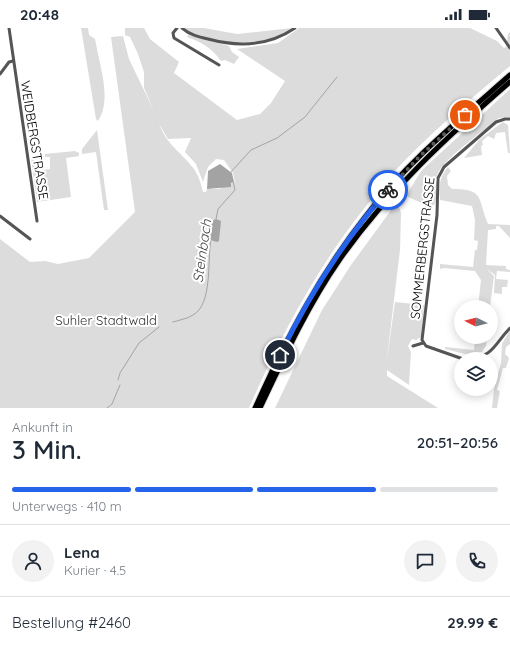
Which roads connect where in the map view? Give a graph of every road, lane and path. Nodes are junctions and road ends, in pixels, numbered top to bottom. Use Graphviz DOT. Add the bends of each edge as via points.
graph roads {
  1 [pos="9,28"];
  2 [pos="177,28"];
  3 [pos="182,28"];
  4 [pos="296,28"];
  5 [pos="496,28"];
  6 [pos="510,48"];
  7 [pos="13,61"];
  8 [pos="219,65"];
  9 [pos="0,74"];
  10 [pos="510,75"];
  11 [pos="510,82"];
  12 [pos="510,119"];
  13 [pos="0,216"];
  14 [pos="37,221"];
  15 [pos="30,239"];
  16 [pos="510,328"];
  17 [pos="423,343"];
  18 [pos="413,346"];
  19 [pos="489,352"];
  20 [pos="454,356"];
  21 [pos="268,385"];
  22 [pos="254,408"];
  23 [pos="260,408"];
  1 -- 7 [label="street, WEIDBERGSTRASSE"];
  2 -- 8 [label="street" via="174,38"];
  3 -- 4 [label="street" via="193,35 232,44 270,41"];
  5 -- 6 [label="street"];
  7 -- 9 [label="street, WEIDBERGSTRASSE" via="9,62"];
  7 -- 14 [label="street, WEIDBERGSTRASSE"];
  10 -- 21 [label="highway" via="419,157 366,216 334,258 301,312"];
  11 -- 21 [label="highway" via="422,161 370,219 340,259 307,312"];
  12 -- 17 [label="street, SOMMERBERGSTRASSE" via="496,122 444,166 438,178 437,215"];
  13 -- 15 [label="street"];
  16 -- 19 [label="street"];
  17 -- 18 [label="street"];
  17 -- 20 [label="street"];
  21 -- 22 [label="highway"];
  21 -- 23 [label="highway"];
}
